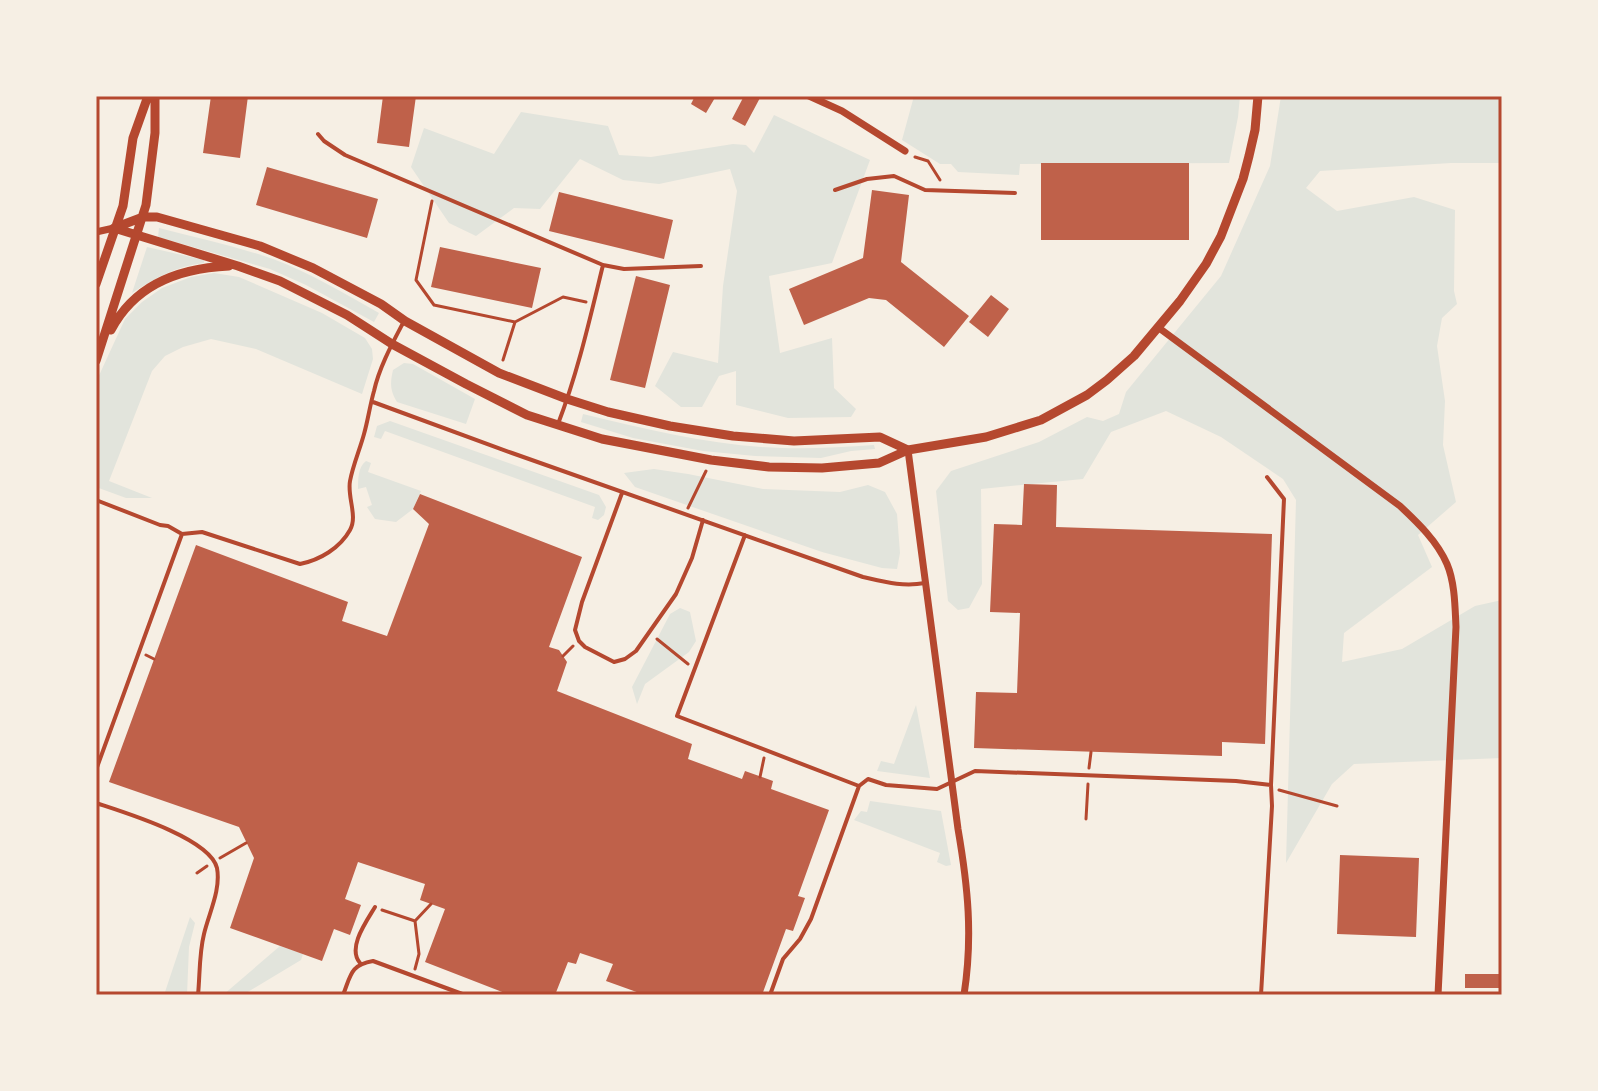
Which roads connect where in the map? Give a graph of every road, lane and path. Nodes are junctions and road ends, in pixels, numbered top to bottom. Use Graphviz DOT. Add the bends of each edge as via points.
graph roads {
  1 [pos="148,96"];
  2 [pos="155,96"];
  3 [pos="809,96"];
  4 [pos="1258,96"];
  5 [pos="318,134"];
  6 [pos="905,151"];
  7 [pos="941,183"];
  8 [pos="835,190"];
  9 [pos="434,193"];
  10 [pos="1015,193"];
  11 [pos="143,217"];
  12 [pos="114,228"];
  13 [pos="96,232"];
  14 [pos="137,236"];
  15 [pos="603,265"];
  16 [pos="238,266"];
  17 [pos="701,266"];
  18 [pos="96,284"];
  19 [pos="594,304"];
  20 [pos="405,321"];
  21 [pos="515,322"];
  22 [pos="1159,328"];
  23 [pos="392,344"];
  24 [pos="98,356"];
  25 [pos="499,373"];
  26 [pos="567,399"];
  27 [pos="373,402"];
  28 [pos="558,425"];
  29 [pos="908,450"];
  30 [pos="711,460"];
  31 [pos="1267,477"];
  32 [pos="622,493"];
  33 [pos="96,500"];
  34 [pos="685,515"];
  35 [pos="703,520"];
  36 [pos="182,534"];
  37 [pos="745,535"];
  38 [pos="925,583"];
  39 [pos="651,628"];
  40 [pos="694,669"];
  41 [pos="766,750"];
  42 [pos="96,770"];
  43 [pos="760,777"];
  44 [pos="952,782"];
  45 [pos="1271,785"];
  46 [pos="859,786"];
  47 [pos="96,803"];
  48 [pos="1337,806"];
  49 [pos="431,904"];
  50 [pos="375,907"];
  51 [pos="415,921"];
  52 [pos="360,963"];
  53 [pos="415,967"];
  54 [pos="198,995"];
  55 [pos="343,995"];
  56 [pos="465,995"];
  57 [pos="770,995"];
  58 [pos="964,995"];
  59 [pos="1261,995"];
  60 [pos="1438,995"];
  1 -- 12 [label="street" via="133,138 123,206"];
  2 -- 11 [label="street"];
  3 -- 6 [label="street"];
  4 -- 22 [label="street" via="1249,156 1221,236"];
  5 -- 9 [label="lane" via="345,155"];
  6 -- 7 [label="path" via="928,161"];
  8 -- 10 [label="lane" via="894,176 925,190"];
  9 -- 15 [label="lane"];
  9 -- 21 [label="path" via="416,280 434,305"];
  11 -- 12 [label="street"];
  11 -- 14 [label="street"];
  11 -- 20 [label="street" via="260,246 313,268"];
  12 -- 13 [label="street"];
  12 -- 14 [label="street"];
  12 -- 18 [label="street"];
  14 -- 16 [label="street"];
  14 -- 24 [label="street"];
  15 -- 17 [label="lane"];
  15 -- 19 [label="lane"];
  16 -- 23 [label="street" via="317,299"];
  16 -- 24 [label="street" via="186,271 145,291 114,324"];
  19 -- 21 [label="path" via="563,297"];
  19 -- 26 [label="lane"];
  20 -- 23 [label="lane"];
  20 -- 25 [label="street"];
  21 -- 25 [label="path"];
  22 -- 29 [label="street" via="1107,380 1041,420 986,437"];
  22 -- 60 [label="street" via="1400,506 1448,566 1456,627"];
  23 -- 27 [label="lane"];
  23 -- 28 [label="street" via="527,415"];
  25 -- 26 [label="street"];
  26 -- 28 [label="lane"];
  26 -- 29 [label="street" via="716,434 794,441 880,437"];
  27 -- 32 [label="lane"];
  27 -- 36 [label="lane" via="350,482 351,528 327,554 300,564 202,532"];
  28 -- 30 [label="street"];
  29 -- 30 [label="street" via="879,463 822,468"];
  29 -- 38 [label="street"];
  30 -- 34 [label="path"];
  31 -- 45 [label="lane" via="1284,499"];
  32 -- 34 [label="lane"];
  32 -- 39 [label="lane" via="575,630 585,647 614,662 636,651"];
  33 -- 36 [label="lane"];
  34 -- 35 [label="lane"];
  35 -- 37 [label="lane"];
  35 -- 39 [label="lane" via="676,594"];
  36 -- 42 [label="lane"];
  37 -- 38 [label="lane" via="863,577 895,585"];
  37 -- 40 [label="lane"];
  38 -- 44 [label="street"];
  39 -- 40 [label="path" via="658,641"];
  40 -- 41 [label="lane" via="677,716"];
  41 -- 43 [label="path"];
  41 -- 46 [label="lane"];
  44 -- 45 [label="lane" via="975,771"];
  44 -- 46 [label="lane" via="927,789 868,779"];
  44 -- 58 [label="street" via="967,879"];
  45 -- 48 [label="path" via="1282,793"];
  45 -- 59 [label="lane"];
  46 -- 57 [label="lane" via="811,919 783,959"];
  47 -- 54 [label="lane" via="186,837 215,862 217,882 204,935"];
  49 -- 51 [label="path"];
  50 -- 51 [label="path"];
  50 -- 52 [label="lane" via="354,952"];
  51 -- 53 [label="path"];
  52 -- 55 [label="lane"];
  52 -- 56 [label="lane" via="373,961"];
}
